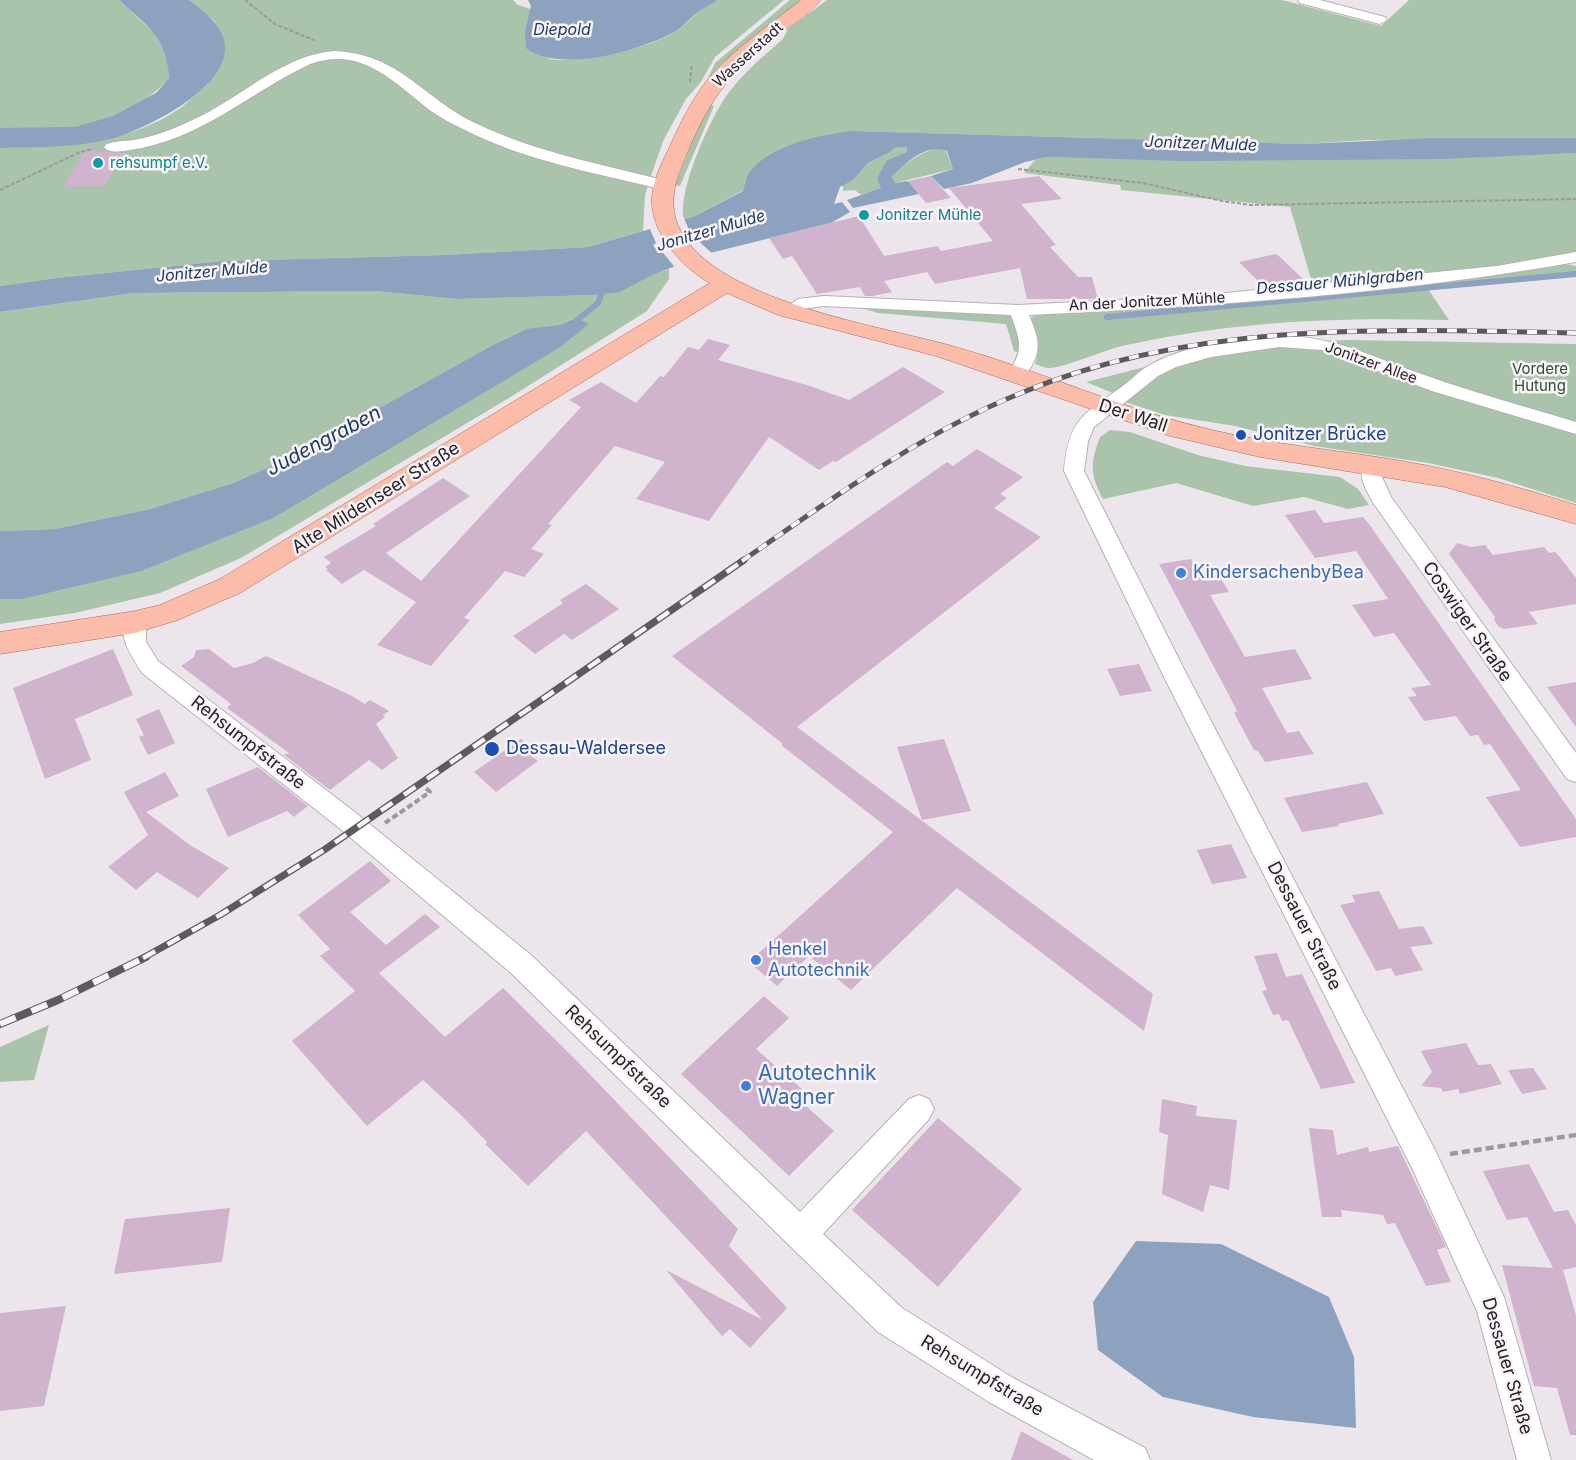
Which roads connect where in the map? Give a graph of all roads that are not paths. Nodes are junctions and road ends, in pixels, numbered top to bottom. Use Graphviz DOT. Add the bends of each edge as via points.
graph roads {
  1 [pos="812,0"];
  2 [pos="1305,0"];
  3 [pos="1380,20"];
  4 [pos="111,147"];
  5 [pos="664,185"];
  6 [pos="1576,257"];
  7 [pos="715,277"];
  8 [pos="1018,310"];
  9 [pos="790,311"];
  10 [pos="1016,375"];
  11 [pos="1102,407"];
  12 [pos="1576,428"];
  13 [pos="1371,465"];
  14 [pos="1576,515"];
  15 [pos="135,622"];
  16 [pos="0,643"];
  17 [pos="1576,772"];
  18 [pos="919,1109"];
  19 [pos="801,1234"];
  20 [pos="1133,1460"];
  21 [pos="1534,1460"];
  1 -- 5 [label="main road, Wasserstadt" via="739,60 709,91"];
  2 -- 3 [label="street"];
  4 -- 5 [label="street" via="151,142 202,123 312,58 332,54 355,56 403,78 442,112 490,136"];
  5 -- 7 [label="main road, Wasserstadt" via="665,219 679,246"];
  6 -- 8 [label="street, An der Jonitzer Mühle" via="1497,271 1262,295"];
  7 -- 9 [label="main road, Der Wall"];
  7 -- 15 [label="main road, Alte Mildenseer Straße" via="263,567 199,601"];
  8 -- 9 [label="street, An der Jonitzer Mühle" via="824,301 804,303"];
  8 -- 10 [label="street" via="1030,350 1028,360"];
  9 -- 10 [label="main road, Der Wall" via="942,350"];
  10 -- 11 [label="main road, Der Wall"];
  11 -- 12 [label="street, Jonitzer Allee" via="1155,370 1181,359 1254,345 1302,342"];
  11 -- 13 [label="main road, Der Wall" via="1221,441"];
  11 -- 21 [label="street, Dessauer Straße" via="1090,417 1078,438 1074,471 1078,484 1423,1158 1493,1308"];
  13 -- 14 [label="main road, Der Wall" via="1464,482"];
  13 -- 17 [label="street, Coswiger Straße" via="1381,499"];
  15 -- 16 [label="main road, Alte Mildenseer Straße"];
  15 -- 19 [label="street, Rehsumpfstraße" via="135,642 150,667 347,820 521,964"];
  18 -- 19 [label="street"];
  19 -- 20 [label="street, Rehsumpfstraße" via="890,1320 1001,1390"];
}
